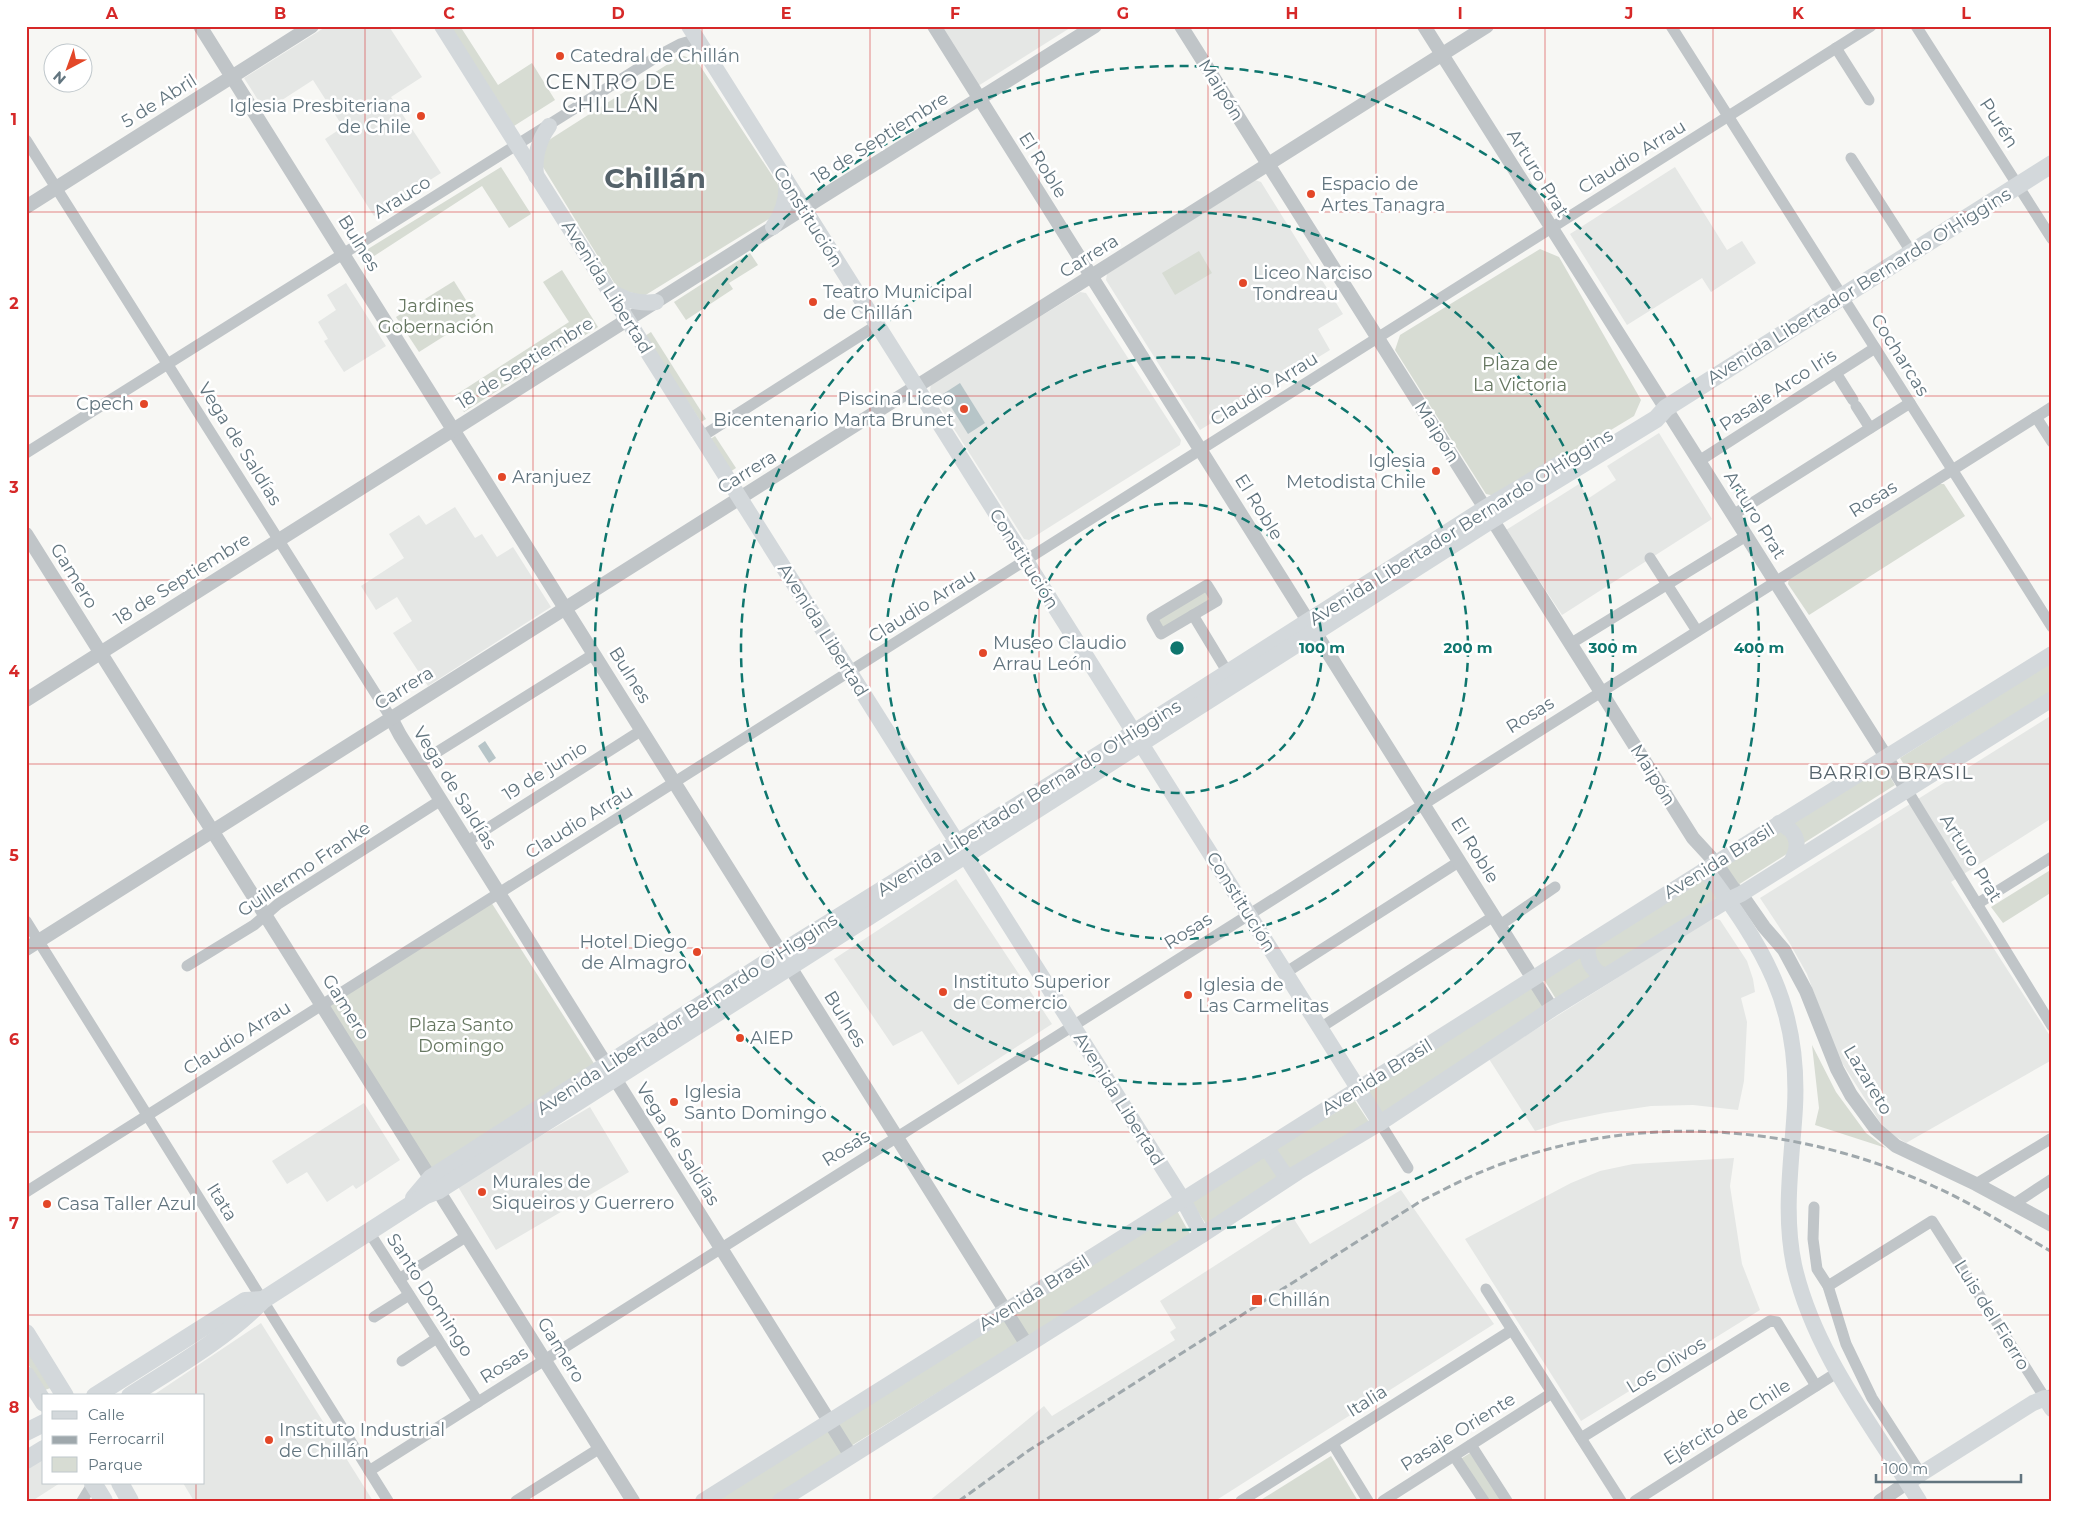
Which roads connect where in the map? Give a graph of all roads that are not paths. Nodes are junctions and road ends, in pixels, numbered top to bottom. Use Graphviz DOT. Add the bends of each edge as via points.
graph roads {
  1 [pos="200,26"];
  2 [pos="312,26"];
  3 [pos="442,26"];
  4 [pos="934,26"];
  5 [pos="1095,26"];
  6 [pos="1181,26"];
  7 [pos="1424,26"];
  8 [pos="1487,26"];
  9 [pos="1670,26"];
  10 [pos="1871,26"];
  11 [pos="1916,26"];
  12 [pos="693,33"];
  13 [pos="1836,48"];
  14 [pos="1442,55"];
  15 [pos="232,77"];
  16 [pos="979,98"];
  17 [pos="1869,100"];
  18 [pos="1727,117"];
  19 [pos="549,126"];
  20 [pos="26,140"];
  21 [pos="517,145"];
  22 [pos="1851,158"];
  23 [pos="2052,164"];
  24 [pos="1268,165"];
  25 [pos="536,176"];
  26 [pos="786,180"];
  27 [pos="2018,186"];
  28 [pos="56,188"];
  29 [pos="26,207"];
  30 [pos="803,208"];
  31 [pos="773,227"];
  32 [pos="1551,228"];
  33 [pos="2052,239"];
  34 [pos="1912,253"];
  35 [pos="344,254"];
  36 [pos="1091,277"];
  37 [pos="608,289"];
  38 [pos="1842,297"];
  39 [pos="656,302"];
  40 [pos="627,320"];
  41 [pos="877,325"];
  42 [pos="1377,338"];
  43 [pos="1875,348"];
  44 [pos="168,364"];
  45 [pos="1836,373"];
  46 [pos="916,388"];
  47 [pos="1910,403"];
  48 [pos="2052,407"];
  49 [pos="1666,408"];
  50 [pos="2036,417"];
  51 [pos="1870,428"];
  52 [pos="454,430"];
  53 [pos="701,437"];
  54 [pos="2052,442"];
  55 [pos="1200,450"];
  56 [pos="26,453"];
  57 [pos="1699,461"];
  58 [pos="1952,470"];
  59 [pos="740,499"];
  60 [pos="1488,515"];
  61 [pos="1733,515"];
  62 [pos="26,534"];
  63 [pos="1746,536"];
  64 [pos="279,540"];
  65 [pos="1650,558"];
  66 [pos="1025,561"];
  67 [pos="1775,581"];
  68 [pos="1667,584"];
  69 [pos="566,609"];
  70 [pos="1193,616"];
  71 [pos="1312,627"];
  72 [pos="2052,627"];
  73 [pos="1697,631"];
  74 [pos="1570,644"];
  75 [pos="100,653"];
  76 [pos="594,654"];
  77 [pos="2052,654"];
  78 [pos="850,672"];
  79 [pos="1228,673"];
  80 [pos="1600,692"];
  81 [pos="2052,699"];
  82 [pos="26,700"];
  83 [pos="391,718"];
  84 [pos="642,730"];
  85 [pos="1137,738"];
  86 [pos="1886,758"];
  87 [pos="418,764"];
  88 [pos="675,782"];
  89 [pos="1906,790"];
  90 [pos="441,800"];
  91 [pos="1423,803"];
  92 [pos="1779,823"];
  93 [pos="214,830"];
  94 [pos="466,842"];
  95 [pos="961,849"];
  96 [pos="2052,857"];
  97 [pos="1460,862"];
  98 [pos="1791,862"];
  99 [pos="1711,866"];
  100 [pos="1756,884"];
  101 [pos="1555,887"];
  102 [pos="499,893"];
  103 [pos="1735,897"];
  104 [pos="1977,904"];
  105 [pos="266,914"];
  106 [pos="1248,914"];
  107 [pos="26,921"];
  108 [pos="1497,921"];
  109 [pos="39,941"];
  110 [pos="1588,944"];
  111 [pos="26,949"];
  112 [pos="1784,950"];
  113 [pos="786,960"];
  114 [pos="187,966"];
  115 [pos="1285,972"];
  116 [pos="1604,976"];
  117 [pos="1534,978"];
  118 [pos="323,1005"];
  119 [pos="1552,1008"];
  120 [pos="1073,1025"];
  121 [pos="2052,1026"];
  122 [pos="1320,1028"];
  123 [pos="611,1072"];
  124 [pos="1358,1089"];
  125 [pos="148,1116"];
  126 [pos="1380,1124"];
  127 [pos="896,1136"];
  128 [pos="2052,1138"];
  129 [pos="1266,1147"];
  130 [pos="1408,1168"];
  131 [pos="1287,1178"];
  132 [pos="2052,1179"];
  133 [pos="435,1184"];
  134 [pos="1976,1184"];
  135 [pos="26,1192"];
  136 [pos="1183,1200"];
  137 [pos="2014,1204"];
  138 [pos="1814,1207"];
  139 [pos="2052,1226"];
  140 [pos="369,1232"];
  141 [pos="1202,1235"];
  142 [pos="467,1236"];
  143 [pos="721,1248"];
  144 [pos="399,1279"];
  145 [pos="1828,1286"];
  146 [pos="1486,1289"];
  147 [pos="409,1295"];
  148 [pos="263,1300"];
  149 [pos="1006,1311"];
  150 [pos="374,1317"];
  151 [pos="1512,1330"];
  152 [pos="26,1333"];
  153 [pos="438,1338"];
  154 [pos="1027,1345"];
  155 [pos="545,1359"];
  156 [pos="402,1361"];
  157 [pos="1838,1372"];
  158 [pos="26,1375"];
  159 [pos="1816,1386"];
  160 [pos="1552,1393"];
  161 [pos="64,1394"];
  162 [pos="98,1394"];
  163 [pos="133,1394"];
  164 [pos="42,1400"];
  165 [pos="2049,1401"];
  166 [pos="478,1402"];
  167 [pos="829,1421"];
  168 [pos="42,1424"];
  169 [pos="26,1432"];
  170 [pos="1581,1438"];
  171 [pos="1332,1444"];
  172 [pos="1471,1445"];
  173 [pos="600,1448"];
  174 [pos="42,1450"];
  175 [pos="851,1456"];
  176 [pos="1454,1456"];
  177 [pos="26,1460"];
  178 [pos="369,1471"];
  179 [pos="1915,1478"];
  180 [pos="92,1484"];
  181 [pos="94,1484"];
  182 [pos="121,1484"];
  183 [pos="82,1501"];
  184 [pos="104,1501"];
  185 [pos="130,1501"];
  186 [pos="388,1501"];
  187 [pos="516,1501"];
  188 [pos="633,1501"];
  189 [pos="703,1501"];
  190 [pos="780,1501"];
  191 [pos="1241,1501"];
  192 [pos="1368,1501"];
  193 [pos="1383,1501"];
  194 [pos="1484,1501"];
  195 [pos="1507,1501"];
  196 [pos="1621,1501"];
  197 [pos="1635,1501"];
  198 [pos="1880,1501"];
  199 [pos="1919,1501"];
  1 -- 15 [label="street, Bulnes"];
  2 -- 15 [label="street, 5 de Abril"];
  3 -- 21 [label="main road, Avenida Libertad"];
  4 -- 16 [label="street, El Roble"];
  5 -- 16 [label="street, 18 de Septiembre"];
  6 -- 24 [label="street, Maipón"];
  7 -- 14 [label="street, Arturo Prat"];
  8 -- 14 [label="street, Carrera"];
  9 -- 18 [label="street, Cocharcas"];
  10 -- 13 [label="street, Claudio Arrau"];
  11 -- 27 [label="street, Purén"];
  12 -- 19 [label="street, Arauco"];
  12 -- 26 [label="main road, Constitución"];
  13 -- 17 [label="street"];
  13 -- 18 [label="street, Claudio Arrau"];
  14 -- 24 [label="street, Carrera"];
  14 -- 32 [label="street, Arturo Prat"];
  15 -- 28 [label="street, 5 de Abril"];
  15 -- 35 [label="street, Bulnes"];
  16 -- 30 [label="street, 18 de Septiembre"];
  16 -- 36 [label="street, El Roble"];
  18 -- 32 [label="street, Claudio Arrau"];
  18 -- 38 [label="street, Cocharcas"];
  19 -- 21 [label="street, Arauco"];
  19 -- 25 [label="main road" via="537,151"];
  20 -- 28 [label="street, Vega de Saldías"];
  21 -- 25 [label="main road, Avenida Libertad"];
  21 -- 35 [label="street, Arauco"];
  22 -- 34 [label="street"];
  23 -- 27 [label="main road, Avenida Libertador Bernardo O'Higgins"];
  24 -- 36 [label="street, Carrera"];
  24 -- 42 [label="street, Maipón"];
  25 -- 37 [label="main road, Avenida Libertad"];
  26 -- 30 [label="main road, Constitución"];
  26 -- 31 [label="main road" via="785,202"];
  27 -- 33 [label="street, Purén"];
  27 -- 34 [label="main road, Avenida Libertador Bernardo O'Higgins"];
  28 -- 29 [label="street, 5 de Abril"];
  28 -- 44 [label="street, Vega de Saldías"];
  30 -- 31 [label="street, 18 de Septiembre"];
  30 -- 41 [label="main road, Constitución"];
  31 -- 39 [label="street, 18 de Septiembre"];
  32 -- 42 [label="street, Claudio Arrau"];
  32 -- 49 [label="street, Arturo Prat"];
  34 -- 38 [label="main road, Avenida Libertador Bernardo O'Higgins"];
  35 -- 44 [label="street, Arauco"];
  35 -- 52 [label="street, Bulnes"];
  36 -- 46 [label="street, Carrera"];
  36 -- 55 [label="street, El Roble"];
  37 -- 39 [label="main road" via="629,300"];
  37 -- 40 [label="main road, Avenida Libertad"];
  38 -- 43 [label="street, Cocharcas"];
  38 -- 49 [label="main road, Avenida Libertador Bernardo O'Higgins"];
  39 -- 40 [label="street, 18 de Septiembre"];
  40 -- 52 [label="street, 18 de Septiembre"];
  40 -- 53 [label="main road, Avenida Libertad"];
  41 -- 46 [label="main road, Constitución"];
  41 -- 53 [label="street"];
  42 -- 55 [label="street, Claudio Arrau"];
  42 -- 60 [label="street, Maipón"];
  43 -- 45 [label="street, Pasaje Arco Iris"];
  43 -- 47 [label="street, Cocharcas"];
  44 -- 56 [label="street, Arauco"];
  44 -- 64 [label="street, Vega de Saldías"];
  45 -- 51 [label="street"];
  45 -- 57 [label="street, Pasaje Arco Iris"];
  46 -- 59 [label="street, Carrera"];
  46 -- 66 [label="main road, Constitución"];
  47 -- 51 [label="street"];
  47 -- 58 [label="street, Cocharcas"];
  48 -- 50 [label="street, Rosas"];
  49 -- 57 [label="street, Arturo Prat"];
  49 -- 60 [label="main road, Avenida Libertador Bernardo O'Higgins" via="1650,410"];
  50 -- 54 [label="street"];
  50 -- 58 [label="street, Rosas"];
  51 -- 61 [label="street"];
  52 -- 64 [label="street, 18 de Septiembre"];
  52 -- 69 [label="street, Bulnes"];
  53 -- 59 [label="main road, Avenida Libertad"];
  55 -- 66 [label="street, Claudio Arrau"];
  55 -- 71 [label="street, El Roble"];
  57 -- 61 [label="street, Arturo Prat"];
  58 -- 67 [label="street, Rosas"];
  58 -- 72 [label="street, Cocharcas"];
  59 -- 69 [label="street, Carrera"];
  59 -- 78 [label="main road, Avenida Libertad"];
  60 -- 71 [label="main road, Avenida Libertador Bernardo O'Higgins"];
  60 -- 74 [label="street, Maipón"];
  61 -- 63 [label="street, Arturo Prat"];
  62 -- 75 [label="street, Gamero"];
  63 -- 67 [label="street, Arturo Prat"];
  63 -- 68 [label="street"];
  64 -- 75 [label="street, 18 de Septiembre"];
  64 -- 83 [label="street, Vega de Saldías"];
  65 -- 68 [label="street"];
  66 -- 78 [label="street, Claudio Arrau"];
  66 -- 85 [label="main road, Constitución"];
  67 -- 73 [label="street, Rosas"];
  67 -- 86 [label="street, Arturo Prat"];
  68 -- 73 [label="street"];
  68 -- 74 [label="street"];
  69 -- 76 [label="street, Bulnes"];
  69 -- 83 [label="street, Carrera"];
  70 -- 70 [label="street" via="1217,601 1207,584 1152,618 1161,634"];
  70 -- 79 [label="street"];
  71 -- 79 [label="main road, Avenida Libertador Bernardo O'Higgins"];
  71 -- 85 [label="main road, Avenida Libertador Bernardo O'Higgins"];
  71 -- 91 [label="street, El Roble"];
  73 -- 80 [label="street, Rosas"];
  74 -- 80 [label="street, Maipón"];
  75 -- 82 [label="street, 18 de Septiembre"];
  75 -- 93 [label="street, Gamero"];
  76 -- 84 [label="street, Bulnes"];
  76 -- 87 [label="street"];
  77 -- 86 [label="main road, Avenida Brasil"];
  78 -- 88 [label="street, Claudio Arrau"];
  78 -- 95 [label="main road, Avenida Libertad"];
  79 -- 85 [label="main road, Avenida Libertador Bernardo O'Higgins"];
  80 -- 91 [label="street, Rosas"];
  80 -- 99 [label="street, Maipón"];
  81 -- 89 [label="main road"];
  83 -- 87 [label="street, Vega de Saldías"];
  83 -- 93 [label="street, Carrera"];
  84 -- 88 [label="street, Bulnes"];
  84 -- 94 [label="street, 19 de junio"];
  85 -- 95 [label="main road, Avenida Libertador Bernardo O'Higgins"];
  85 -- 106 [label="main road, Constitución"];
  86 -- 89 [label="street, Arturo Prat"];
  86 -- 92 [label="main road, Avenida Brasil"];
  87 -- 90 [label="street, Vega de Saldías"];
  88 -- 102 [label="street, Claudio Arrau"];
  88 -- 113 [label="street, Bulnes"];
  89 -- 98 [label="main road"];
  89 -- 104 [label="street, Arturo Prat"];
  90 -- 94 [label="street, Vega de Saldías"];
  90 -- 105 [label="street, Guillermo Franke"];
  91 -- 97 [label="street, El Roble"];
  91 -- 106 [label="street, Rosas"];
  92 -- 98 [label="main road" via="1797,838"];
  92 -- 99 [label="main road, Avenida Brasil"];
  93 -- 105 [label="street, Gamero"];
  93 -- 109 [label="street, Carrera"];
  94 -- 102 [label="street, Vega de Saldías"];
  95 -- 113 [label="main road, Avenida Libertador Bernardo O'Higgins"];
  95 -- 120 [label="main road, Avenida Libertad"];
  96 -- 104 [label="street"];
  97 -- 108 [label="street, El Roble"];
  97 -- 115 [label="street"];
  98 -- 100 [label="main road"];
  99 -- 103 [label="main road, Maipón"];
  99 -- 110 [label="main road, Avenida Brasil"];
  100 -- 103 [label="main road"];
  100 -- 112 [label="street, Lazareto" via="1756,902"];
  101 -- 108 [label="street"];
  102 -- 118 [label="street, Claudio Arrau"];
  102 -- 123 [label="street, Vega de Saldías"];
  103 -- 112 [label="street, Lazareto"];
  103 -- 116 [label="main road"];
  103 -- 157 [label="main road, Maipón" via="1782,1000 1794,1056 1789,1232 1798,1278 1813,1322"];
  104 -- 121 [label="street, Arturo Prat"];
  105 -- 114 [label="street, Guillermo Franke" via="254,925"];
  105 -- 118 [label="street, Gamero"];
  106 -- 115 [label="main road, Constitución"];
  106 -- 120 [label="street, Rosas"];
  107 -- 109 [label="street, Itata"];
  108 -- 117 [label="street, El Roble"];
  108 -- 122 [label="street"];
  109 -- 111 [label="street, Carrera"];
  109 -- 125 [label="street, Itata"];
  110 -- 116 [label="main road" via="1589,961"];
  110 -- 117 [label="main road, Avenida Brasil"];
  112 -- 134 [label="street, Lazareto" via="1806,992 1836,1069 1876,1129 1896,1146"];
  113 -- 123 [label="main road, Avenida Libertador Bernardo O'Higgins"];
  113 -- 127 [label="street, Bulnes"];
  115 -- 122 [label="main road, Constitución"];
  116 -- 119 [label="main road"];
  117 -- 119 [label="street, El Roble"];
  117 -- 124 [label="main road, Avenida Brasil"];
  118 -- 125 [label="street, Claudio Arrau"];
  118 -- 133 [label="street, Gamero"];
  119 -- 126 [label="main road"];
  120 -- 127 [label="street, Rosas"];
  120 -- 136 [label="main road, Avenida Libertad"];
  122 -- 124 [label="main road, Constitución"];
  123 -- 133 [label="main road, Avenida Libertador Bernardo O'Higgins"];
  123 -- 143 [label="street, Vega de Saldías"];
  124 -- 126 [label="main road, Constitución"];
  124 -- 129 [label="main road, Avenida Brasil"];
  125 -- 135 [label="street, Claudio Arrau"];
  125 -- 148 [label="street, Itata"];
  126 -- 130 [label="street, Constitución"];
  126 -- 131 [label="main road"];
  127 -- 143 [label="street, Rosas"];
  127 -- 149 [label="street, Bulnes"];
  128 -- 134 [label="street"];
  129 -- 131 [label="main road"];
  129 -- 136 [label="main road, Avenida Brasil"];
  131 -- 141 [label="main road"];
  132 -- 137 [label="street"];
  133 -- 140 [label="main road, Avenida Libertador Bernardo O'Higgins"];
  133 -- 142 [label="street, Gamero"];
  134 -- 137 [label="street, Lazareto"];
  136 -- 141 [label="main road, Avenida Libertad"];
  136 -- 149 [label="main road, Avenida Brasil"];
  137 -- 139 [label="street, Lazareto"];
  138 -- 145 [label="street" via="1813,1239 1817,1269"];
  140 -- 144 [label="street, Santo Domingo"];
  140 -- 148 [label="main road, Avenida Libertador Bernardo O'Higgins"];
  141 -- 154 [label="main road"];
  142 -- 144 [label="street"];
  142 -- 155 [label="street, Gamero"];
  143 -- 155 [label="street, Rosas"];
  143 -- 167 [label="street, Vega de Saldías"];
  144 -- 147 [label="street, Santo Domingo"];
  145 -- 165 [label="street, Luis del Fierro" via="1932,1221"];
  145 -- 179 [label="street" via="1846,1344"];
  146 -- 151 [label="street"];
  147 -- 150 [label="street"];
  147 -- 153 [label="street, Santo Domingo"];
  148 -- 162 [label="main road, Avenida Libertador Bernardo O'Higgins" via="245,1301"];
  148 -- 163 [label="main road, Avenida Libertador Bernardo O'Higgins" via="218,1338"];
  148 -- 178 [label="street, Itata"];
  149 -- 154 [label="street, Bulnes"];
  149 -- 167 [label="main road, Avenida Brasil"];
  151 -- 160 [label="street"];
  151 -- 171 [label="street, Italia"];
  152 -- 161 [label="main road"];
  153 -- 156 [label="street"];
  153 -- 166 [label="street, Santo Domingo"];
  154 -- 175 [label="main road"];
  155 -- 166 [label="street, Rosas"];
  155 -- 173 [label="street, Gamero"];
  157 -- 159 [label="street, Ejército de Chile"];
  157 -- 179 [label="main road, Maipón"];
  158 -- 164 [label="main road"];
  159 -- 170 [label="street, Los Olivos" via="1777,1322 1770,1321"];
  159 -- 197 [label="street, Ejército de Chile"];
  160 -- 170 [label="street"];
  160 -- 172 [label="street, Pasaje Oriente"];
  165 -- 179 [label="main road"];
  166 -- 178 [label="street, Rosas"];
  167 -- 175 [label="street, Vega de Saldías"];
  167 -- 189 [label="main road, Avenida Brasil"];
  168 -- 169 [label="main road"];
  170 -- 196 [label="street"];
  171 -- 191 [label="street, Italia"];
  171 -- 192 [label="street"];
  172 -- 176 [label="street, Pasaje Oriente"];
  172 -- 195 [label="street"];
  173 -- 187 [label="street"];
  173 -- 188 [label="street, Gamero"];
  174 -- 177 [label="main road"];
  175 -- 190 [label="main road"];
  176 -- 193 [label="street, Pasaje Oriente"];
  176 -- 194 [label="street"];
  178 -- 186 [label="street, Itata"];
  179 -- 198 [label="street"];
  179 -- 199 [label="main road, Maipón"];
  180 -- 183 [label="street"];
  181 -- 184 [label="main road"];
  182 -- 185 [label="main road"];
}
